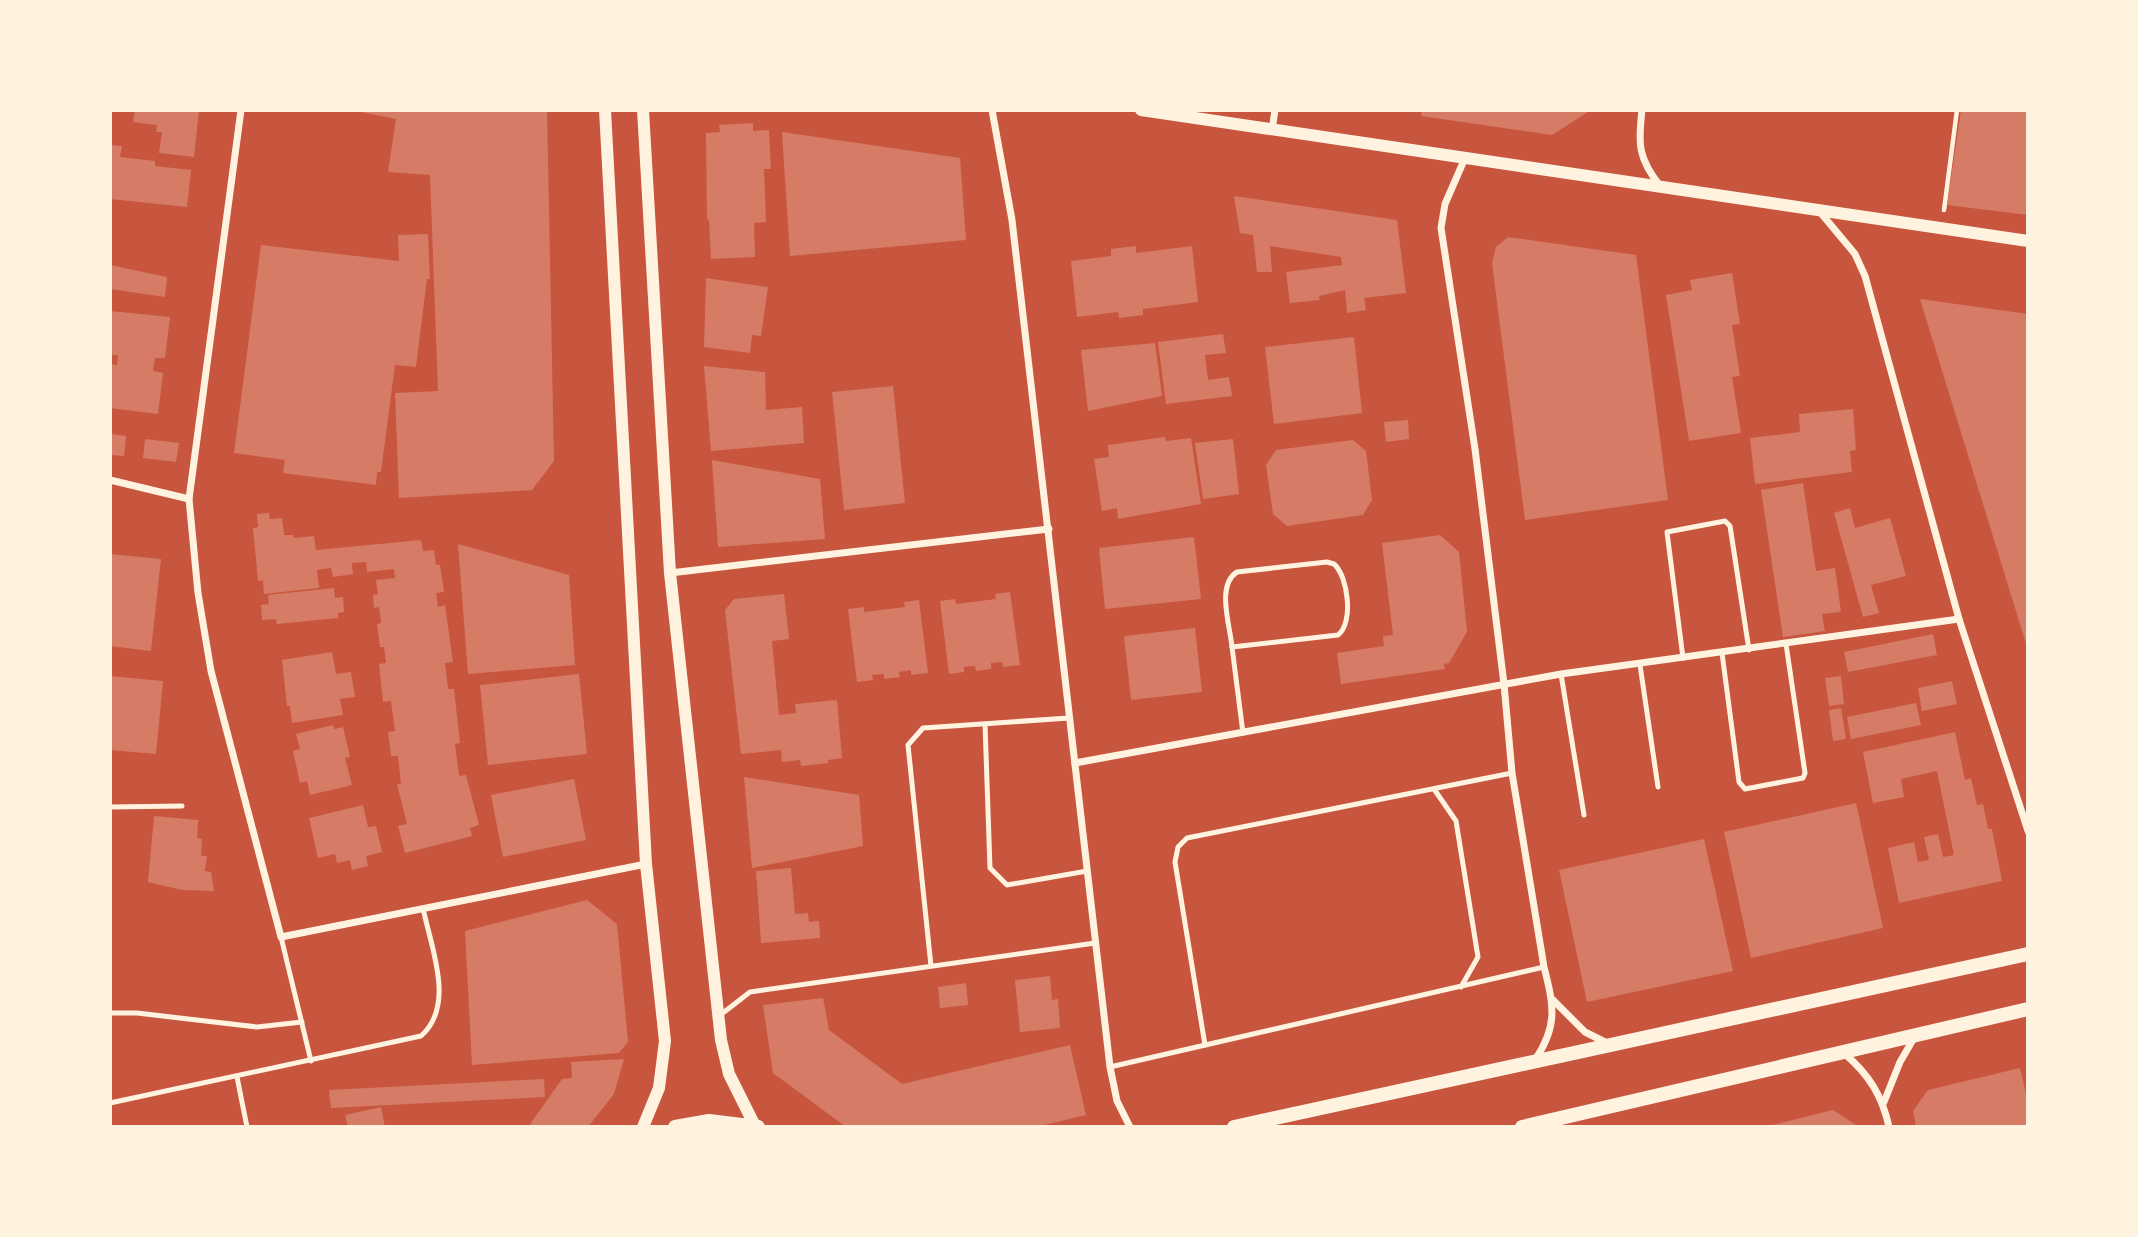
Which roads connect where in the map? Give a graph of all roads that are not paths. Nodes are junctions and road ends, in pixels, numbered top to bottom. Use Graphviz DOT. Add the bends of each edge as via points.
graph roads {
  1 [pos="241,110"];
  2 [pos="605,110"];
  3 [pos="643,110"];
  4 [pos="992,110"];
  5 [pos="1141,110"];
  6 [pos="1275,110"];
  7 [pos="1642,110"];
  8 [pos="1272,130"];
  9 [pos="1465,158"];
  10 [pos="1661,187"];
  11 [pos="1818,211"];
  12 [pos="2028,241"];
  13 [pos="110,480"];
  14 [pos="189,499"];
  15 [pos="1049,529"];
  16 [pos="670,573"];
  17 [pos="1959,620"];
  18 [pos="1786,644"];
  19 [pos="1232,647"];
  20 [pos="1749,650"];
  21 [pos="1722,653"];
  22 [pos="1683,659"];
  23 [pos="1640,665"];
  24 [pos="1561,674"];
  25 [pos="1504,684"];
  26 [pos="1069,718"];
  27 [pos="985,724"];
  28 [pos="1243,733"];
  29 [pos="1075,763"];
  30 [pos="1512,773"];
  31 [pos="1658,787"];
  32 [pos="1434,789"];
  33 [pos="182,806"];
  34 [pos="110,807"];
  35 [pos="1584,815"];
  36 [pos="2028,831"];
  37 [pos="646,864"];
  38 [pos="1087,871"];
  39 [pos="423,908"];
  40 [pos="281,937"];
  41 [pos="1095,943"];
  42 [pos="2028,954"];
  43 [pos="931,966"];
  44 [pos="1544,967"];
  45 [pos="1461,987"];
  46 [pos="1552,998"];
  47 [pos="2027,1009"];
  48 [pos="110,1013"];
  49 [pos="719,1016"];
  50 [pos="302,1022"];
  51 [pos="1914,1038"];
  52 [pos="1205,1045"];
  53 [pos="1612,1045"];
  54 [pos="1845,1054"];
  55 [pos="1535,1060"];
  56 [pos="311,1061"];
  57 [pos="1110,1067"];
  58 [pos="237,1077"];
  59 [pos="1884,1102"];
  60 [pos="110,1103"];
  61 [pos="757,1126"];
  62 [pos="247,1127"];
  63 [pos="643,1127"];
  64 [pos="675,1127"];
  65 [pos="1129,1127"];
  66 [pos="1234,1127"];
  67 [pos="1522,1127"];
  68 [pos="1889,1127"];
  1 -- 14 [label="street"];
  2 -- 37 [label="street"];
  3 -- 16 [label="street"];
  4 -- 15 [label="street" via="1012,220"];
  5 -- 8 [label="street"];
  6 -- 8 [label="street"];
  7 -- 10 [label="street" via="1640,151"];
  8 -- 9 [label="street"];
  9 -- 10 [label="street"];
  9 -- 25 [label="street" via="1445,204 1441,228"];
  10 -- 11 [label="street"];
  11 -- 12 [label="street"];
  11 -- 17 [label="street" via="1855,254 1865,276"];
  13 -- 14 [label="street"];
  14 -- 40 [label="street" via="211,671"];
  15 -- 16 [label="street"];
  15 -- 26 [label="street"];
  16 -- 49 [label="street"];
  17 -- 18 [label="street"];
  17 -- 36 [label="street"];
  18 -- 20 [label="street"];
  18 -- 21 [label="lane" via="1805,773 1802,778 1745,789 1739,782"];
  19 -- 19 [label="lane" via="1225,590 1231,576 1327,562 1339,569 1348,617 1338,635"];
  19 -- 28 [label="lane"];
  20 -- 21 [label="street"];
  20 -- 22 [label="lane" via="1730,526 1725,521 1667,532"];
  21 -- 22 [label="street"];
  22 -- 23 [label="street"];
  23 -- 24 [label="street"];
  23 -- 31 [label="lane"];
  24 -- 25 [label="street"];
  24 -- 35 [label="lane"];
  25 -- 28 [label="street"];
  25 -- 30 [label="street"];
  26 -- 27 [label="lane"];
  26 -- 29 [label="street"];
  27 -- 38 [label="lane" via="990,868 1007,885"];
  27 -- 43 [label="lane" via="923,728 908,745"];
  28 -- 29 [label="street"];
  29 -- 38 [label="street"];
  30 -- 32 [label="lane"];
  30 -- 44 [label="street"];
  32 -- 45 [label="lane" via="1456,821 1478,957"];
  32 -- 52 [label="lane" via="1187,838 1178,847 1175,862"];
  33 -- 34 [label="lane"];
  37 -- 39 [label="street"];
  37 -- 63 [label="street" via="665,1041 659,1088"];
  38 -- 41 [label="street"];
  39 -- 40 [label="street"];
  39 -- 56 [label="lane" via="440,996 430,1027 411,1041"];
  40 -- 50 [label="lane"];
  41 -- 43 [label="lane"];
  41 -- 57 [label="street"];
  42 -- 53 [label="main road"];
  43 -- 49 [label="lane" via="750,992"];
  44 -- 45 [label="lane"];
  44 -- 46 [label="street"];
  45 -- 52 [label="lane"];
  46 -- 53 [label="street" via="1584,1032"];
  46 -- 55 [label="street" via="1553,1026"];
  47 -- 51 [label="main road"];
  48 -- 50 [label="lane" via="257,1027"];
  49 -- 61 [label="street" via="729,1074"];
  50 -- 56 [label="lane"];
  51 -- 54 [label="main road"];
  51 -- 59 [label="street"];
  52 -- 57 [label="lane"];
  53 -- 55 [label="main road"];
  54 -- 59 [label="street" via="1871,1080"];
  54 -- 67 [label="main road"];
  55 -- 66 [label="main road"];
  56 -- 58 [label="lane"];
  57 -- 65 [label="street" via="1116,1101"];
  58 -- 60 [label="lane"];
  58 -- 62 [label="lane"];
  59 -- 68 [label="street"];
  61 -- 64 [label="main road" via="709,1121"];
}
